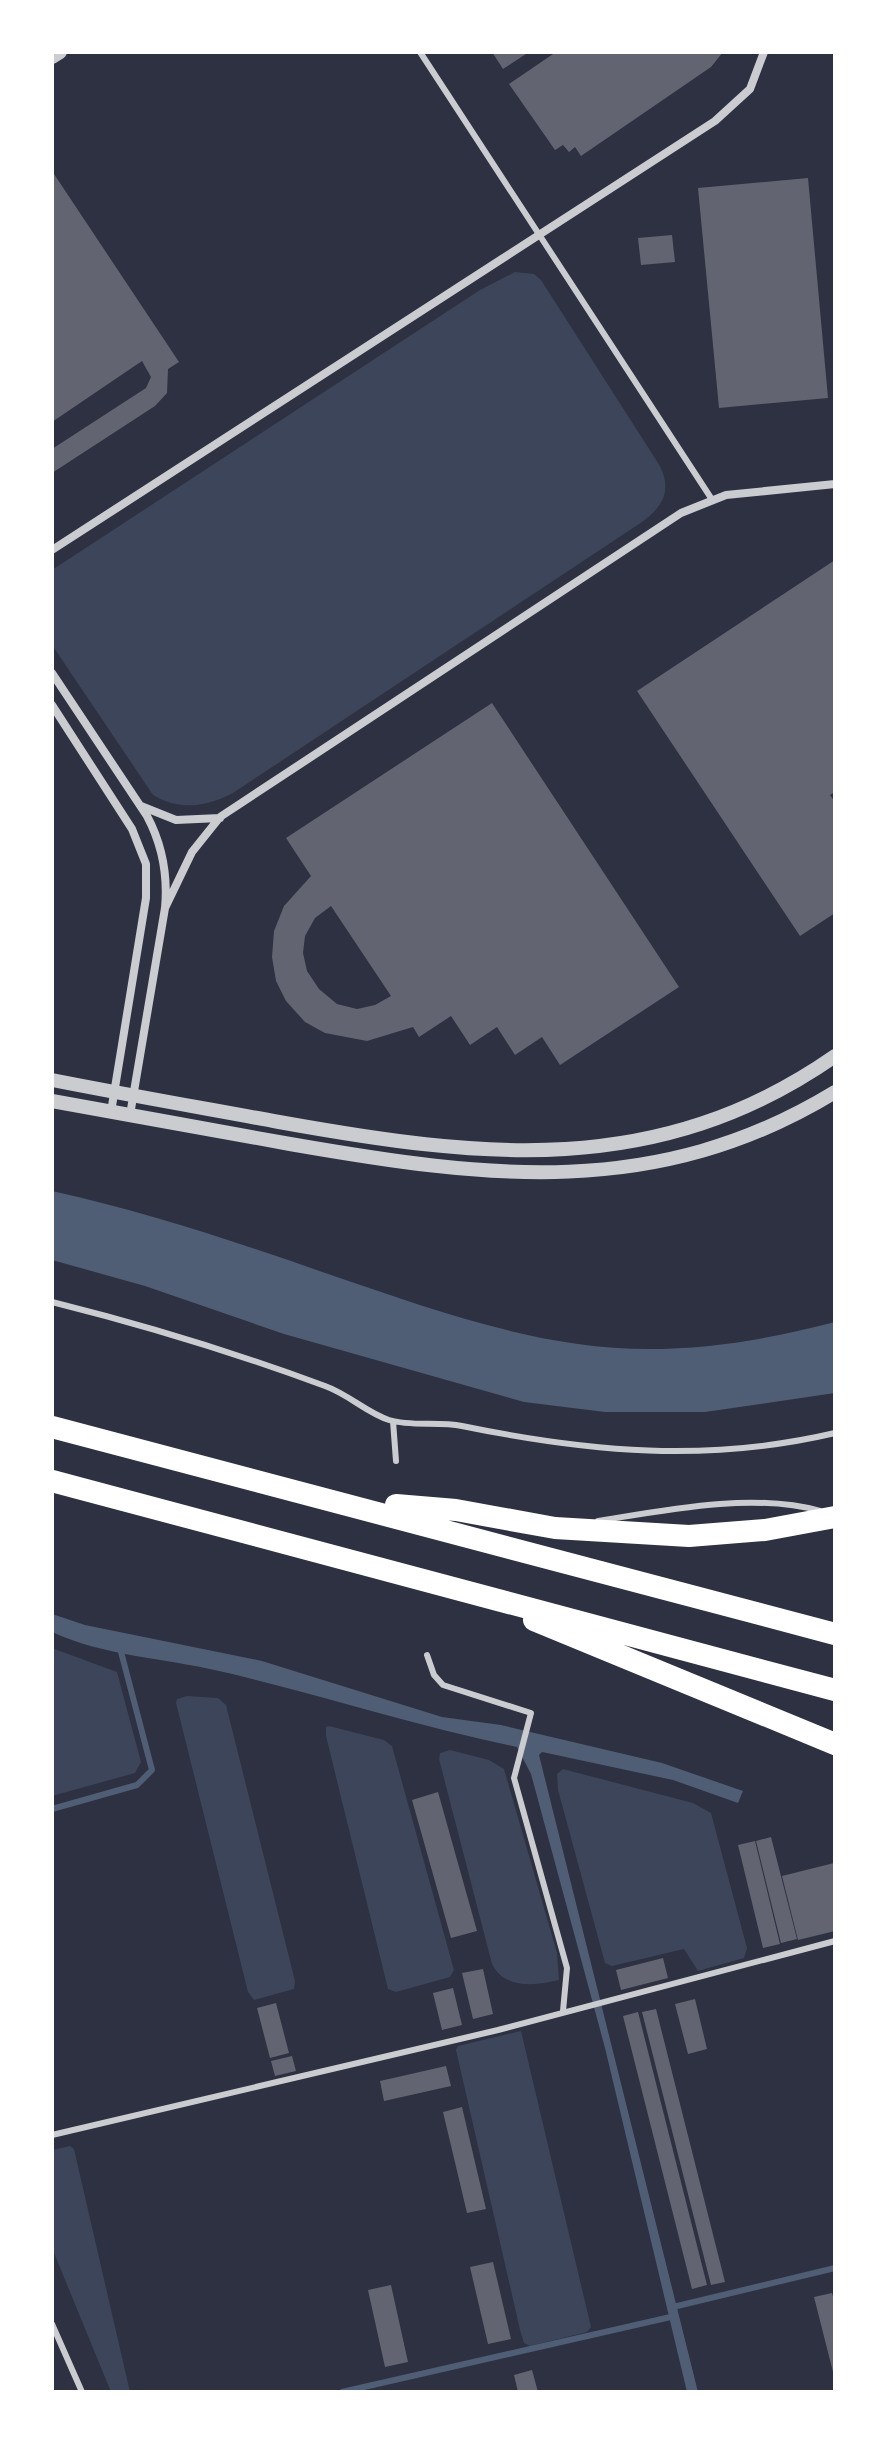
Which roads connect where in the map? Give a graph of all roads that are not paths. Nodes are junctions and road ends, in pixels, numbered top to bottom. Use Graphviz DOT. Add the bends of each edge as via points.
graph roads {
  1 [pos="60,52"];
  2 [pos="420,52"];
  3 [pos="764,52"];
  4 [pos="52,57"];
  5 [pos="539,232"];
  6 [pos="835,484"];
  7 [pos="711,498"];
  8 [pos="52,550"];
  9 [pos="52,673"];
  10 [pos="52,705"];
  11 [pos="141,805"];
  12 [pos="220,817"];
  13 [pos="165,908"];
  14 [pos="835,1056"];
  15 [pos="52,1080"];
  16 [pos="835,1092"];
  17 [pos="115,1093"];
  18 [pos="133,1096"];
  19 [pos="52,1101"];
  20 [pos="111,1112"];
  21 [pos="130,1115"];
  22 [pos="52,1302"];
  23 [pos="393,1421"];
  24 [pos="52,1427"];
  25 [pos="835,1433"];
  26 [pos="396,1461"];
  27 [pos="52,1481"];
  28 [pos="340,1501"];
  29 [pos="835,1516"];
  30 [pos="459,1588"];
  31 [pos="835,1634"];
  32 [pos="427,1655"];
  33 [pos="835,1690"];
  34 [pos="835,1744"];
  35 [pos="835,1941"];
  36 [pos="563,2011"];
  37 [pos="52,2135"];
  38 [pos="52,2324"];
  39 [pos="82,2392"];
  1 -- 4 [label="street"];
  2 -- 5 [label="lane"];
  3 -- 5 [label="street" via="750,89 728,112"];
  5 -- 7 [label="lane"];
  5 -- 8 [label="street"];
  6 -- 7 [label="street"];
  7 -- 12 [label="street"];
  9 -- 11 [label="street"];
  10 -- 17 [label="street" via="132,829 146,864 146,898"];
  11 -- 12 [label="street" via="176,820"];
  11 -- 13 [label="street" via="163,854"];
  12 -- 13 [label="street" via="192,852"];
  13 -- 18 [label="street"];
  14 -- 18 [label="street" via="735,1111 662,1135 559,1152 463,1149"];
  15 -- 17 [label="street"];
  16 -- 21 [label="street" via="769,1128 713,1148 640,1166 555,1174 381,1159"];
  17 -- 18 [label="street"];
  17 -- 20 [label="street"];
  18 -- 21 [label="street"];
  19 -- 20 [label="street"];
  20 -- 21 [label="street"];
  22 -- 23 [label="lane" via="155,1329 323,1385"];
  23 -- 25 [label="lane" via="449,1424 580,1448 673,1452 790,1443"];
  23 -- 26 [label="lane"];
  24 -- 28 [label="highway"];
  27 -- 30 [label="highway"];
  28 -- 29 [label="highway" via="456,1510 555,1528 689,1536 765,1530"];
  28 -- 31 [label="highway"];
  30 -- 33 [label="highway"];
  30 -- 34 [label="highway"];
  32 -- 36 [label="lane" via="443,1685 531,1713 515,1768 519,1801 567,1968"];
  35 -- 36 [label="lane"];
  36 -- 37 [label="lane"];
  38 -- 39 [label="lane"];
}
